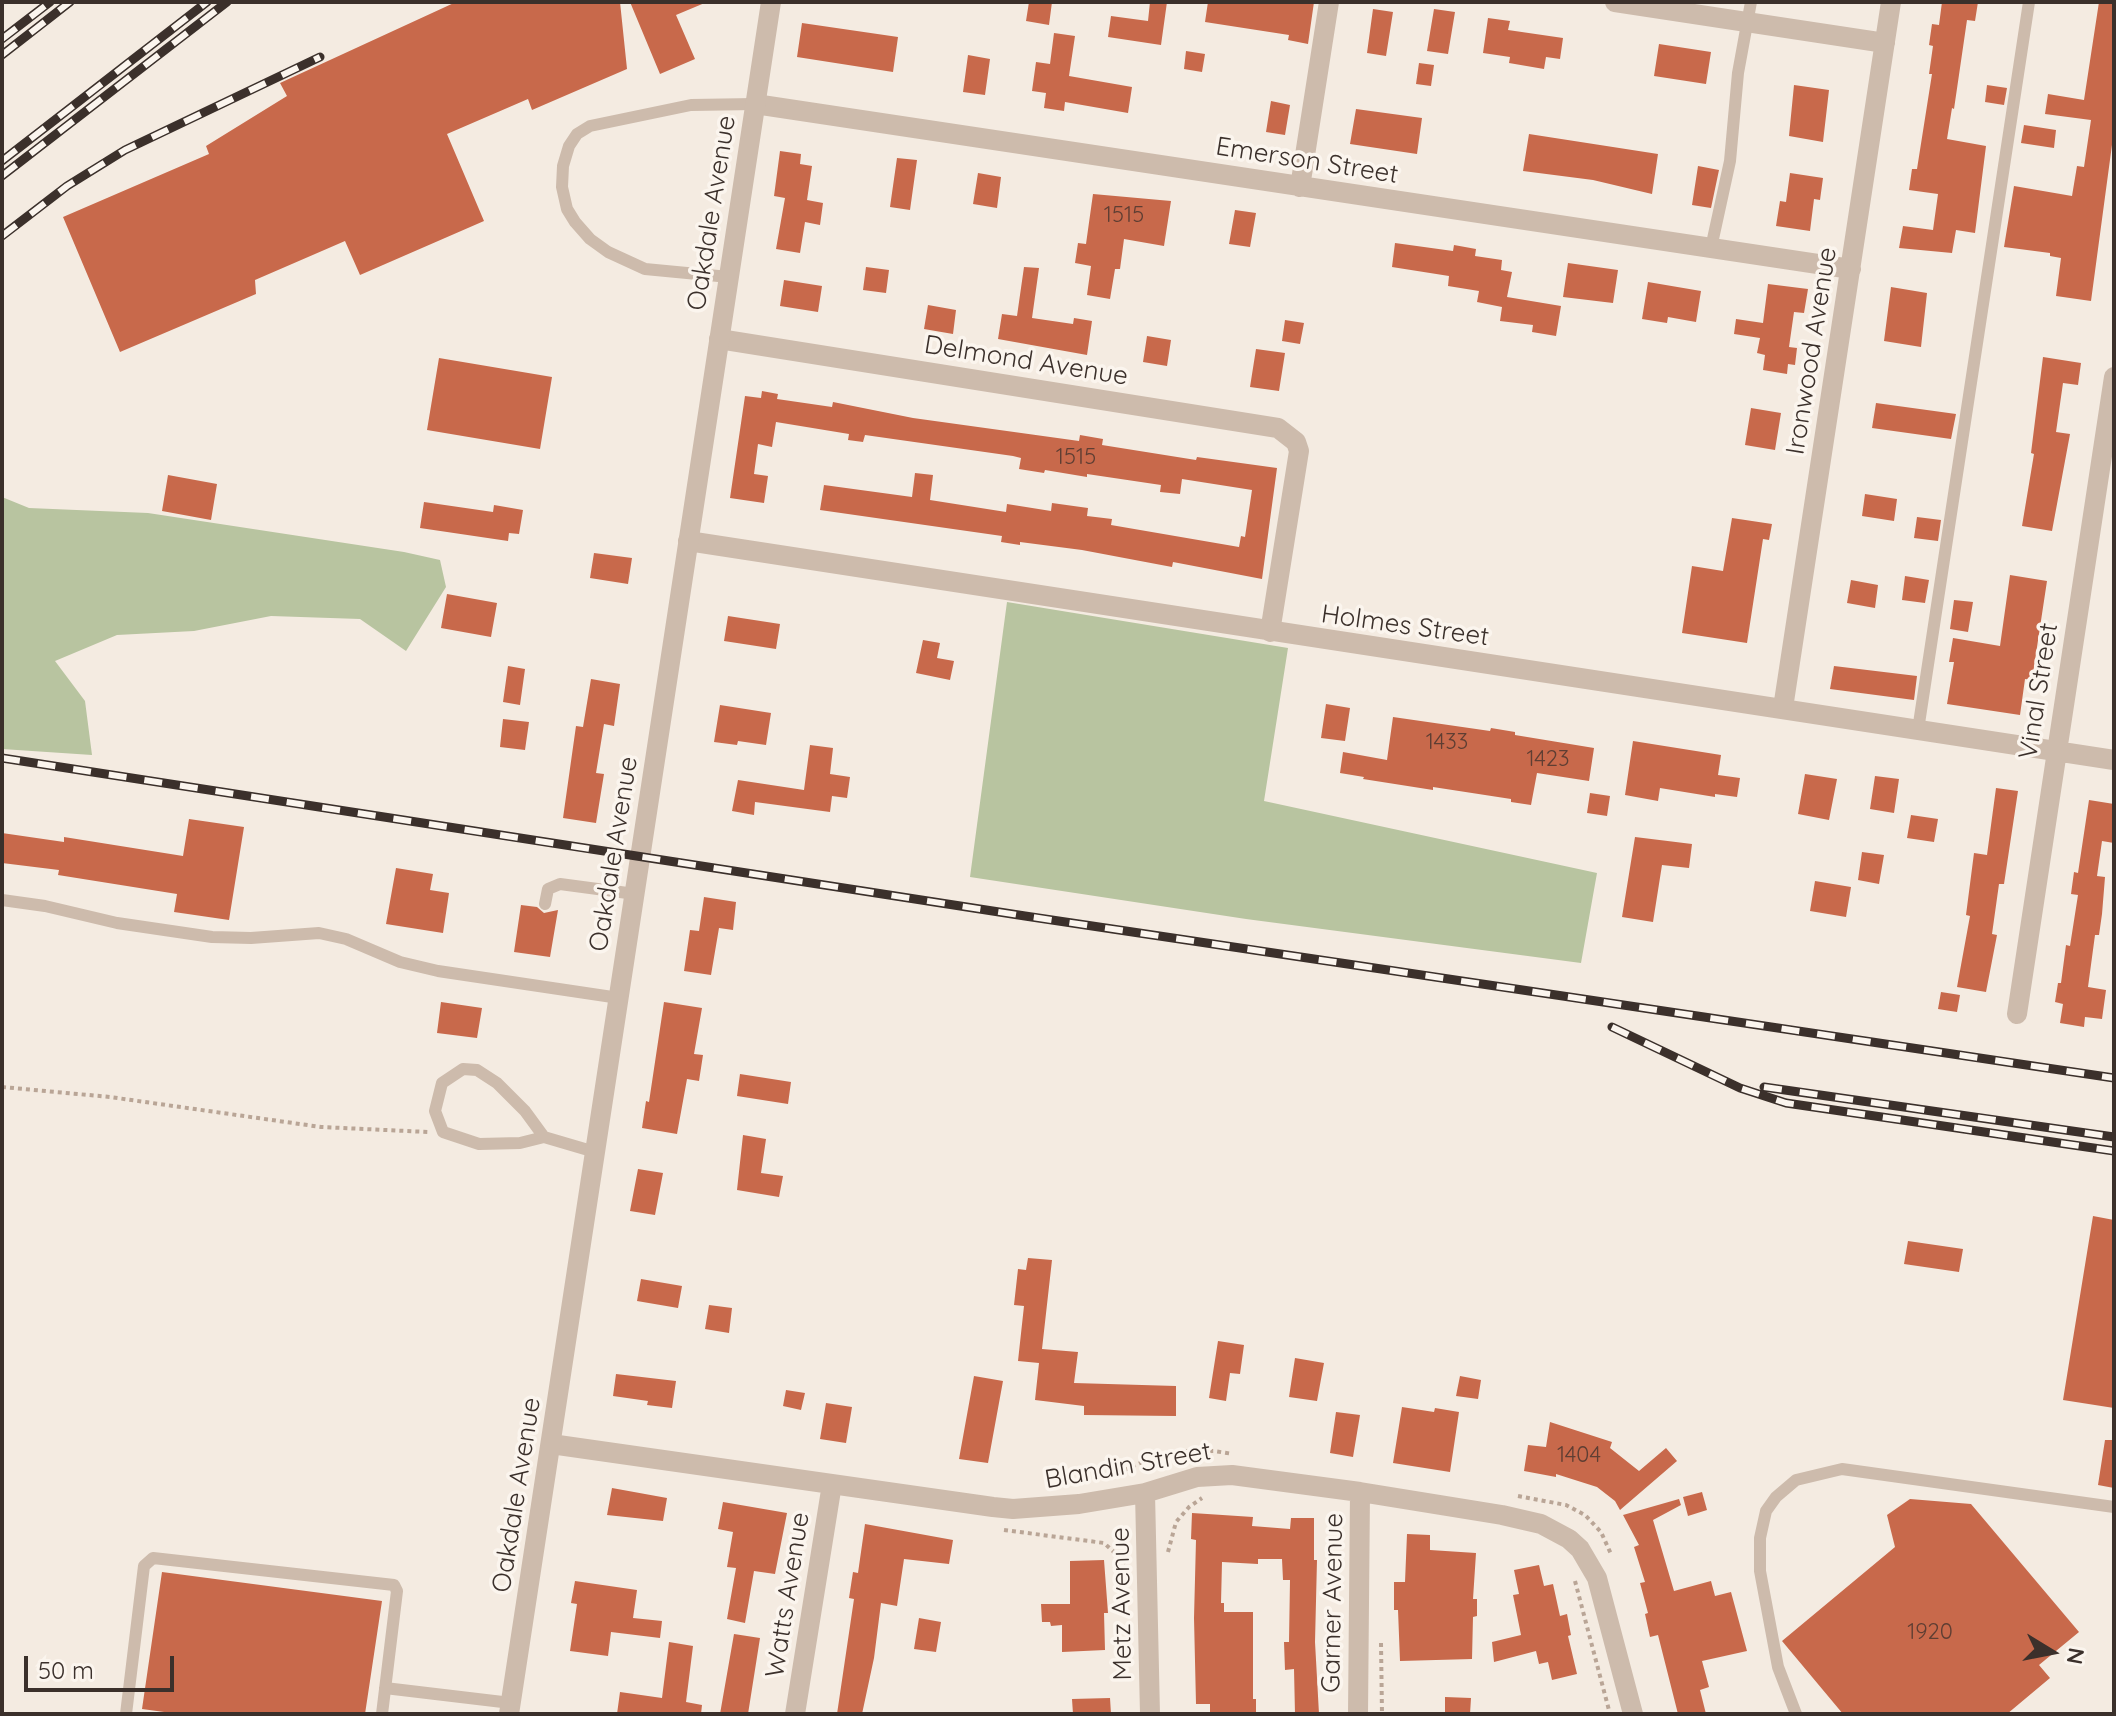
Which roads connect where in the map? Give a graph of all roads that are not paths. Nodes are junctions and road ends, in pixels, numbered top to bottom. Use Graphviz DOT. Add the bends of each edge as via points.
graph roads {
  1 [pos="771,2"];
  2 [pos="1329,2"];
  3 [pos="1615,2"];
  4 [pos="1891,2"];
  5 [pos="2029,2"];
  6 [pos="1749,12"];
  7 [pos="1885,43"];
  8 [pos="755,104"];
  9 [pos="1300,187"];
  10 [pos="1711,248"];
  11 [pos="1851,269"];
  12 [pos="729,277"];
  13 [pos="719,339"];
  14 [pos="2114,377"];
  15 [pos="688,541"];
  16 [pos="1270,632"];
  17 [pos="1783,708"];
  18 [pos="1918,730"];
  19 [pos="2056,752"];
  20 [pos="2114,760"];
  21 [pos="635,894"];
  22 [pos="2,900"];
  23 [pos="545,904"];
  24 [pos="619,998"];
  25 [pos="2017,1014"];
  26 [pos="544,1137"];
  27 [pos="595,1152"];
  28 [pos="551,1444"];
  29 [pos="832,1484"];
  30 [pos="1360,1492"];
  31 [pos="1145,1493"];
  32 [pos="2114,1507"];
  33 [pos="385,1688"];
  34 [pos="510,1708"];
  35 [pos="126,1714"];
  36 [pos="382,1714"];
  37 [pos="795,1714"];
  38 [pos="1150,1714"];
  39 [pos="1358,1714"];
  40 [pos="1633,1714"];
  41 [pos="1796,1714"];
  1 -- 8 [label="street, Oakdale Avenue"];
  2 -- 9 [label="street"];
  3 -- 6 [label="street"];
  4 -- 7 [label="street, Ironwood Avenue"];
  5 -- 18 [label="lane"];
  6 -- 7 [label="street"];
  6 -- 10 [label="lane" via="1730,161"];
  7 -- 11 [label="street, Ironwood Avenue"];
  8 -- 9 [label="street, Emerson Street"];
  8 -- 12 [label="street, Oakdale Avenue"];
  8 -- 12 [label="lane" via="691,105 590,126 577,134 563,166 567,209 582,231 608,252 645,269"];
  9 -- 10 [label="street, Emerson Street"];
  10 -- 11 [label="street, Emerson Street"];
  11 -- 17 [label="street, Ironwood Avenue"];
  12 -- 13 [label="street, Oakdale Avenue"];
  13 -- 15 [label="street, Oakdale Avenue"];
  13 -- 16 [label="street, Delmond Avenue" via="1278,428 1299,451"];
  14 -- 19 [label="street, Vinal Street"];
  15 -- 16 [label="street, Holmes Street"];
  15 -- 21 [label="street, Oakdale Avenue"];
  16 -- 17 [label="street, Holmes Street"];
  17 -- 18 [label="street, Holmes Street"];
  18 -- 19 [label="street, Holmes Street"];
  19 -- 20 [label="street, Holmes Street"];
  19 -- 25 [label="street, Vinal Street"];
  21 -- 23 [label="lane" via="560,884 548,889"];
  21 -- 24 [label="street, Oakdale Avenue"];
  22 -- 24 [label="lane" via="212,937 319,933 438,971"];
  24 -- 27 [label="street, Oakdale Avenue"];
  26 -- 26 [label="lane" via="525,1111 477,1070 463,1069 442,1083 435,1111 443,1132 479,1144"];
  26 -- 27 [label="lane"];
  27 -- 28 [label="street, Oakdale Avenue"];
  28 -- 29 [label="street, Blandin Street"];
  28 -- 34 [label="street, Oakdale Avenue"];
  29 -- 31 [label="street, Blandin Street" via="1013,1509"];
  29 -- 37 [label="street, Watts Avenue"];
  30 -- 31 [label="street, Blandin Street" via="1232,1475 1197,1477"];
  30 -- 39 [label="street, Garner Avenue"];
  30 -- 40 [label="street, Blandin Street" via="1502,1515 1541,1524 1569,1539 1597,1578"];
  31 -- 38 [label="street, Metz Avenue"];
  32 -- 41 [label="lane" via="1842,1469 1796,1480 1766,1511 1760,1571 1778,1667"];
  33 -- 34 [label="lane"];
  33 -- 35 [label="lane" via="394,1585 153,1558 144,1566"];
  33 -- 36 [label="lane"];
}
